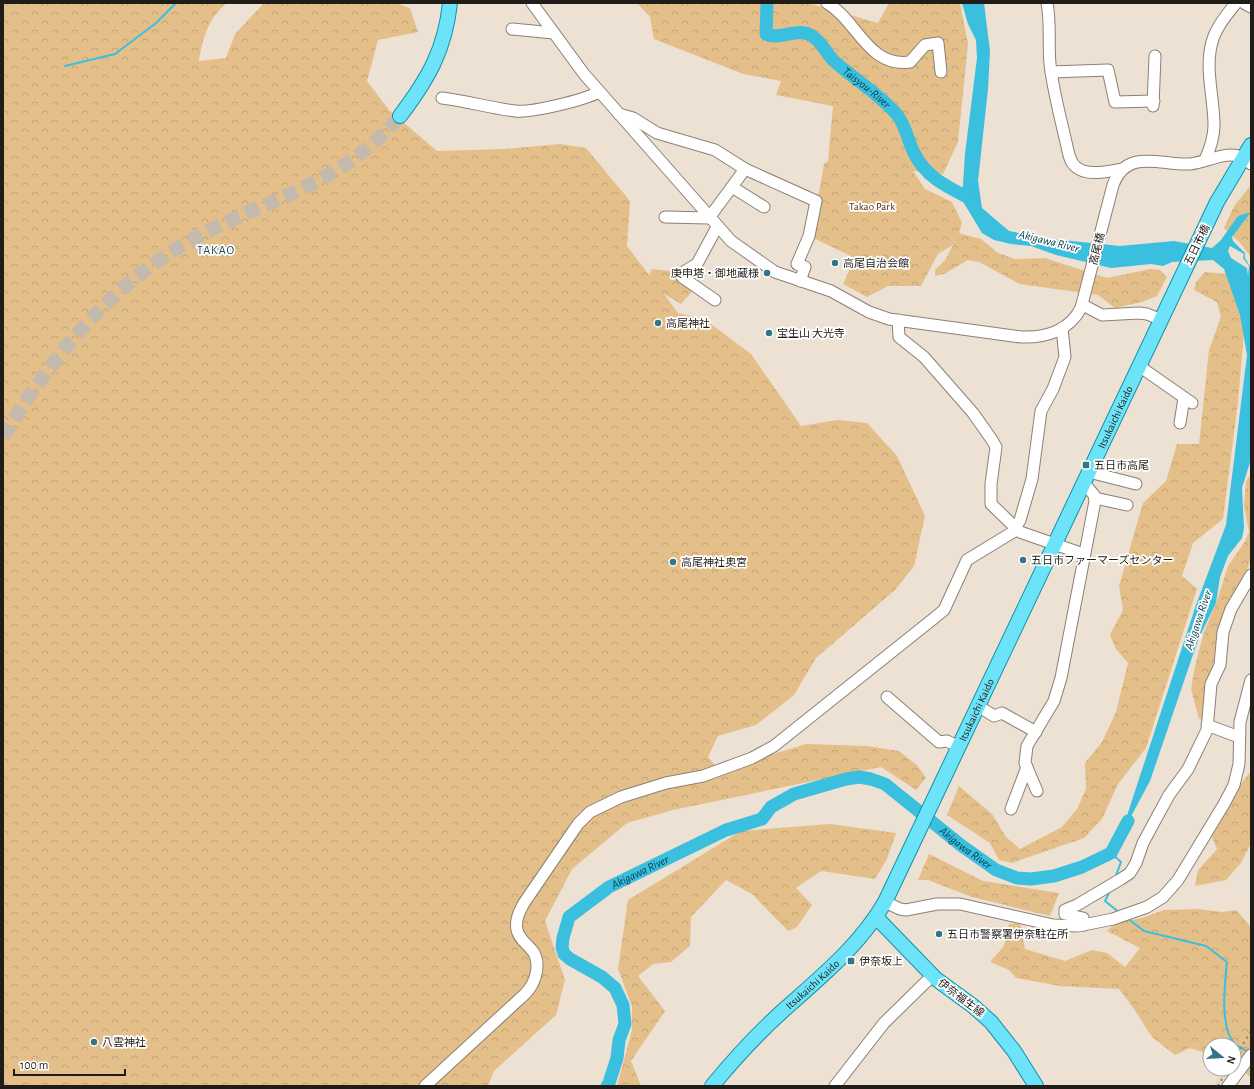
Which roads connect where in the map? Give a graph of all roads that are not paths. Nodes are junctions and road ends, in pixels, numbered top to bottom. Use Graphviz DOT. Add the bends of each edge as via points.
graph roads {
  1 [pos="450,3"];
  2 [pos="532,3"];
  3 [pos="827,3"];
  4 [pos="1047,3"];
  5 [pos="1236,3"];
  6 [pos="1244,3"];
  7 [pos="1251,8"];
  8 [pos="512,29"];
  9 [pos="554,33"];
  10 [pos="1155,56"];
  11 [pos="941,72"];
  12 [pos="1051,72"];
  13 [pos="599,92"];
  14 [pos="442,98"];
  15 [pos="618,113"];
  16 [pos="400,116"];
  17 [pos="1251,145"];
  18 [pos="1205,160"];
  19 [pos="1247,161"];
  20 [pos="1123,169"];
  21 [pos="745,170"];
  22 [pos="732,187"];
  23 [pos="764,208"];
  24 [pos="665,217"];
  25 [pos="709,218"];
  26 [pos="717,227"];
  27 [pos="800,281"];
  28 [pos="1176,288"];
  29 [pos="715,300"];
  30 [pos="1082,305"];
  31 [pos="898,320"];
  32 [pos="1162,320"];
  33 [pos="1062,328"];
  34 [pos="1139,366"];
  35 [pos="1180,423"];
  36 [pos="1087,478"];
  37 [pos="1136,484"];
  38 [pos="1095,498"];
  39 [pos="1128,505"];
  40 [pos="1015,528"];
  41 [pos="1055,545"];
  42 [pos="1083,554"];
  43 [pos="1251,575"];
  44 [pos="1251,680"];
  45 [pos="887,697"];
  46 [pos="978,706"];
  47 [pos="1207,725"];
  48 [pos="1036,732"];
  49 [pos="1239,737"];
  50 [pos="959,746"];
  51 [pos="1027,767"];
  52 [pos="1037,791"];
  53 [pos="1011,809"];
  54 [pos="886,902"];
  55 [pos="876,917"];
  56 [pos="1084,925"];
  57 [pos="932,976"];
  58 [pos="1251,1055"];
  59 [pos="425,1086"];
  60 [pos="712,1086"];
  61 [pos="835,1086"];
  62 [pos="1036,1086"];
  63 [pos="1228,1086"];
  1 -- 16 [label="main road" via="447,26 435,64"];
  2 -- 9 [label="street"];
  3 -- 11 [label="street" via="843,16 868,47 899,64 910,62 925,45 938,43"];
  4 -- 12 [label="street" via="1050,19"];
  5 -- 18 [label="street" via="1220,24 1210,48 1214,125 1213,138"];
  6 -- 7 [label="street"];
  8 -- 9 [label="street"];
  9 -- 13 [label="street"];
  10 -- 12 [label="street" via="1154,104 1115,102 1108,70"];
  12 -- 20 [label="street" via="1060,118 1074,165 1085,172 1101,173"];
  13 -- 14 [label="street" via="577,101 517,111"];
  13 -- 15 [label="street"];
  15 -- 21 [label="street" via="633,118 657,133 715,150"];
  15 -- 25 [label="street"];
  17 -- 19 [label="main road"];
  18 -- 19 [label="street" via="1226,154"];
  18 -- 20 [label="street" via="1185,164 1145,160"];
  19 -- 28 [label="main road, 五日市橋" via="1218,202"];
  20 -- 30 [label="street, 高尾橋" via="1115,181"];
  21 -- 22 [label="street"];
  21 -- 27 [label="street" via="816,201 809,236 797,264 805,267"];
  22 -- 23 [label="street"];
  22 -- 25 [label="street"];
  24 -- 25 [label="street"];
  25 -- 26 [label="street"];
  26 -- 27 [label="street" via="733,243 768,268"];
  26 -- 29 [label="street" via="697,264 685,271 682,277"];
  27 -- 31 [label="street" via="836,293 873,314"];
  28 -- 32 [label="main road, Itsukaichi Kaido"];
  30 -- 32 [label="street" via="1102,315 1143,313"];
  30 -- 33 [label="street" via="1075,317"];
  31 -- 33 [label="street" via="1024,337 1043,336"];
  31 -- 40 [label="street" via="899,337 924,357 973,414 996,447 991,504"];
  32 -- 34 [label="main road, Itsukaichi Kaido"];
  33 -- 40 [label="street" via="1065,357 1053,389 1041,411 1032,479 1020,520"];
  34 -- 35 [label="street" via="1188,401"];
  34 -- 36 [label="main road, Itsukaichi Kaido"];
  36 -- 37 [label="street"];
  36 -- 38 [label="street"];
  36 -- 41 [label="main road, Itsukaichi Kaido"];
  38 -- 39 [label="street"];
  38 -- 42 [label="street"];
  40 -- 41 [label="street"];
  40 -- 59 [label="street" via="998,543 967,560 944,610 783,741 752,758 724,769 621,797 590,812 565,842 518,915 518,935 536,959 536,976 533,983 525,994"];
  41 -- 42 [label="street"];
  41 -- 46 [label="main road, Itsukaichi Kaido"];
  42 -- 48 [label="street" via="1061,678 1054,701"];
  43 -- 47 [label="street" via="1231,609 1223,632 1220,665 1211,684"];
  44 -- 49 [label="street" via="1241,714"];
  45 -- 50 [label="street" via="939,742 947,741"];
  46 -- 48 [label="street" via="994,716 1002,713"];
  46 -- 50 [label="main road, Itsukaichi Kaido"];
  47 -- 49 [label="street"];
  47 -- 56 [label="street" via="1188,769 1156,817 1130,873 1065,910 1068,916 1083,918"];
  48 -- 51 [label="street" via="1028,746 1025,763"];
  49 -- 56 [label="street" via="1239,764 1231,790 1172,888 1141,910"];
  50 -- 54 [label="main road, Itsukaichi Kaido"];
  51 -- 52 [label="street"];
  51 -- 53 [label="street"];
  54 -- 55 [label="main road, Itsukaichi Kaido"];
  54 -- 56 [label="street" via="906,910 937,904 960,904 1053,925"];
  55 -- 57 [label="main road, 伊奈福生線"];
  55 -- 60 [label="main road, Itsukaichi Kaido" via="841,959 766,1027"];
  57 -- 61 [label="street" via="884,1023"];
  57 -- 62 [label="main road, 伊奈福生線" via="991,1022 1014,1051"];
  58 -- 63 [label="street"];
}
